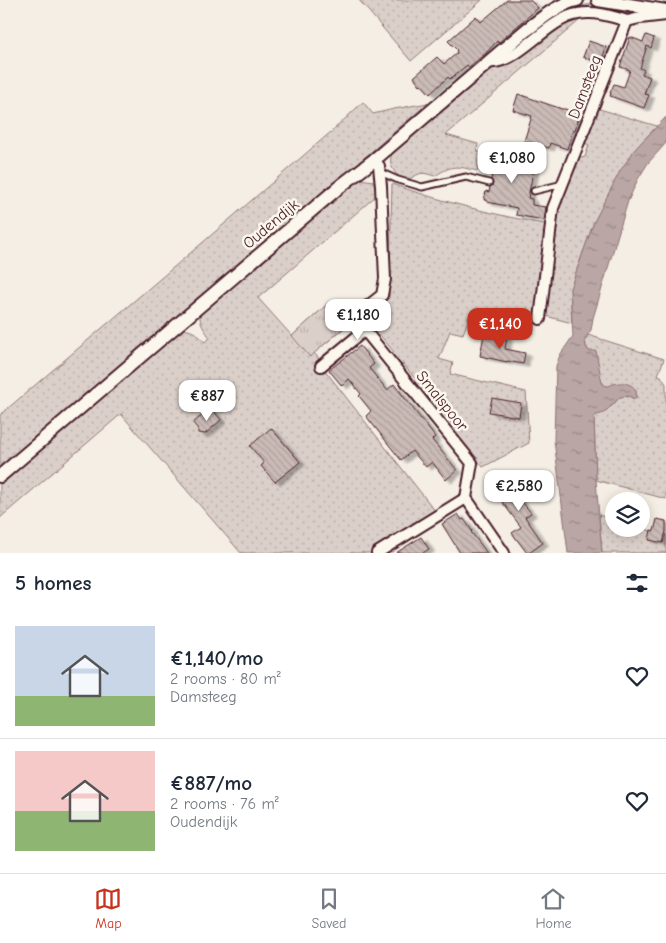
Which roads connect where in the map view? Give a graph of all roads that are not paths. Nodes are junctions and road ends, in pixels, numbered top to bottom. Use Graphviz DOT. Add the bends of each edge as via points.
graph roads {
  1 [pos="598,0"];
  2 [pos="571,1"];
  3 [pos="666,13"];
  4 [pos="627,21"];
  5 [pos="489,62"];
  6 [pos="374,160"];
  7 [pos="380,172"];
  8 [pos="489,183"];
  9 [pos="563,184"];
  10 [pos="534,191"];
  11 [pos="540,319"];
  12 [pos="365,330"];
  13 [pos="321,366"];
  14 [pos="0,476"];
  15 [pos="466,498"];
  16 [pos="377,553"];
  17 [pos="504,553"];
  1 -- 3 [label="street"];
  2 -- 5 [label="street, Oudendijk" via="525,31"];
  3 -- 4 [label="street"];
  4 -- 5 [label="street" via="606,14 576,14 562,19 501,62"];
  4 -- 9 [label="street, Damsteeg"];
  5 -- 6 [label="street, Oudendijk"];
  6 -- 7 [label="street, Smalspoor"];
  6 -- 14 [label="street, Oudendijk"];
  7 -- 8 [label="lane" via="422,187 466,177"];
  7 -- 12 [label="street, Smalspoor" via="385,279 382,296 354,317"];
  9 -- 10 [label="lane"];
  9 -- 11 [label="street, Damsteeg" via="554,208"];
  12 -- 13 [label="street"];
  12 -- 15 [label="street, Smalspoor" via="472,463"];
  15 -- 16 [label="street"];
  15 -- 17 [label="street"];
}
